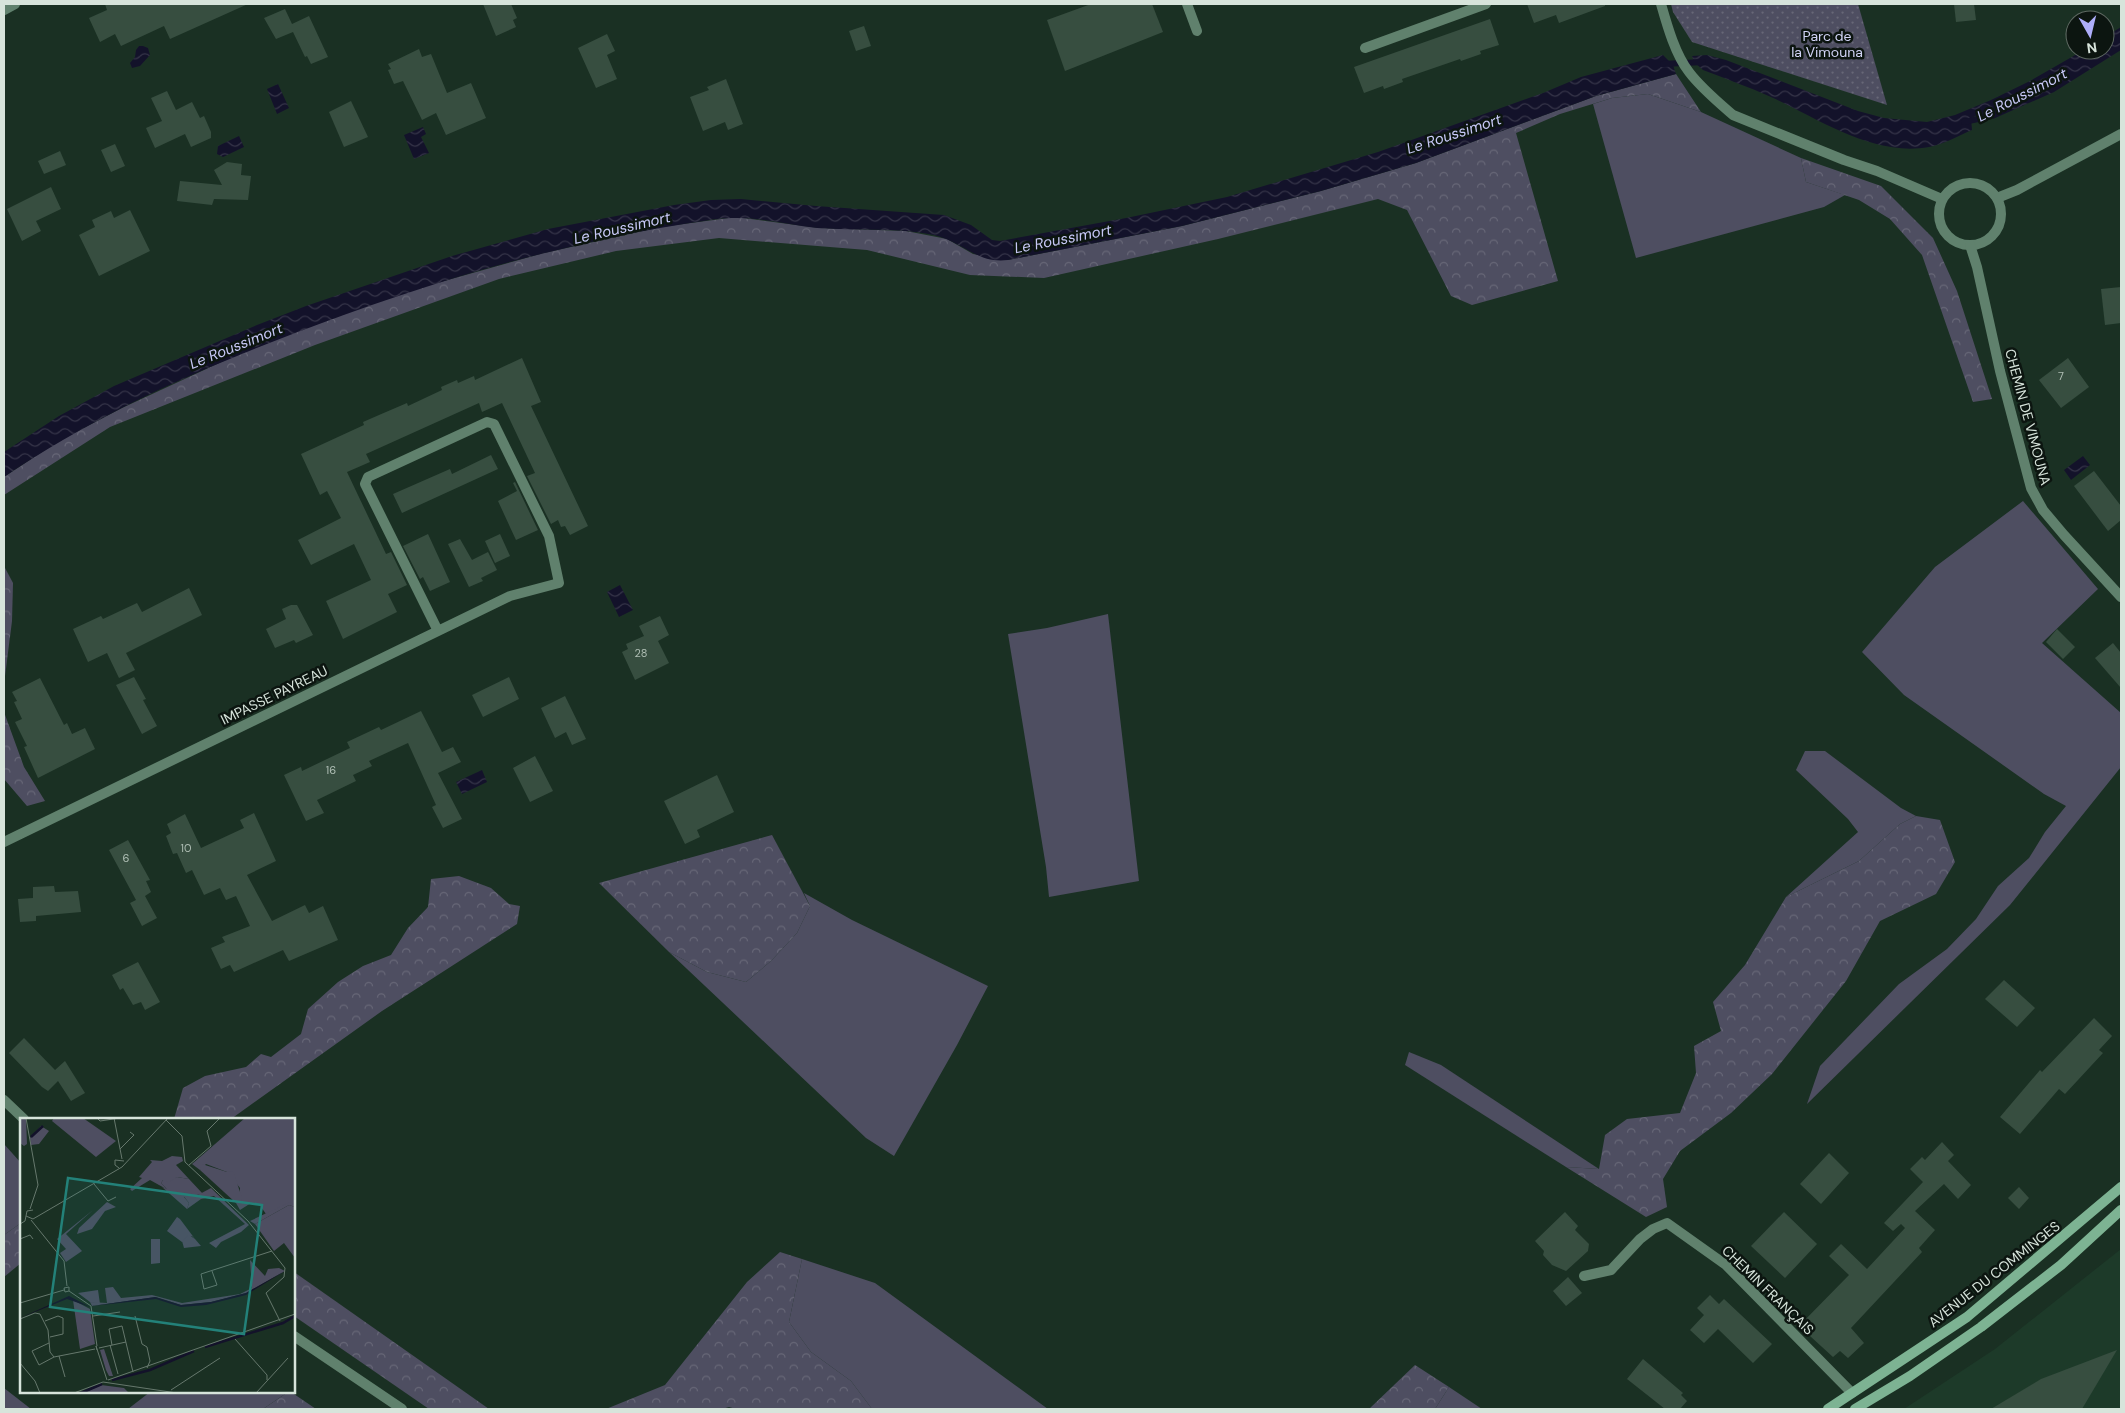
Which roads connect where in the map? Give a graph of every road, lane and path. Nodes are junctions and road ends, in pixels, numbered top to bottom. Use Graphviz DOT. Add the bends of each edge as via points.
graph roads {
  1 [pos="16,4"];
  2 [pos="1187,4"];
  3 [pos="1486,4"];
  4 [pos="1661,4"];
  5 [pos="4,10"];
  6 [pos="1197,31"];
  7 [pos="1365,48"];
  8 [pos="2121,134"];
  9 [pos="1997,198"];
  10 [pos="1942,199"];
  11 [pos="1970,245"];
  12 [pos="2121,597"];
  13 [pos="438,631"];
  14 [pos="4,842"];
  15 [pos="4,1100"];
  16 [pos="23,1118"];
  17 [pos="2121,1187"];
  18 [pos="2121,1210"];
  19 [pos="1584,1276"];
  20 [pos="295,1337"];
  21 [pos="1852,1392"];
  22 [pos="402,1409"];
  23 [pos="1828,1409"];
  24 [pos="1855,1409"];
  1 -- 5 [label="street"];
  2 -- 6 [label="street"];
  3 -- 7 [label="street"];
  4 -- 10 [label="street" via="1688,71 1734,115"];
  8 -- 9 [label="street" via="2018,190"];
  9 -- 10 [label="street" via="1983,185 1965,183 1956,186"];
  9 -- 11 [label="street" via="2002,213 1998,230 1986,241"];
  10 -- 11 [label="street" via="1939,215 1943,230 1955,241"];
  11 -- 12 [label="street, CHEMIN DE VIMOUNA" via="2031,488 2043,510"];
  13 -- 13 [label="street, IMPASSE PAYREAU" via="510,596 559,583 549,536 494,424 487,422 368,477 365,484"];
  13 -- 14 [label="street, IMPASSE PAYREAU"];
  15 -- 16 [label="street"];
  17 -- 21 [label="main road, AVENUE DU COMMINGES" via="1967,1317"];
  18 -- 24 [label="main road" via="2061,1265 1981,1327"];
  19 -- 21 [label="street, CHEMIN FRANÇAIS" via="1611,1270 1640,1239 1666,1223 1726,1265"];
  20 -- 22 [label="street"];
  21 -- 23 [label="main road, AVENUE DU COMMINGES"];
}
